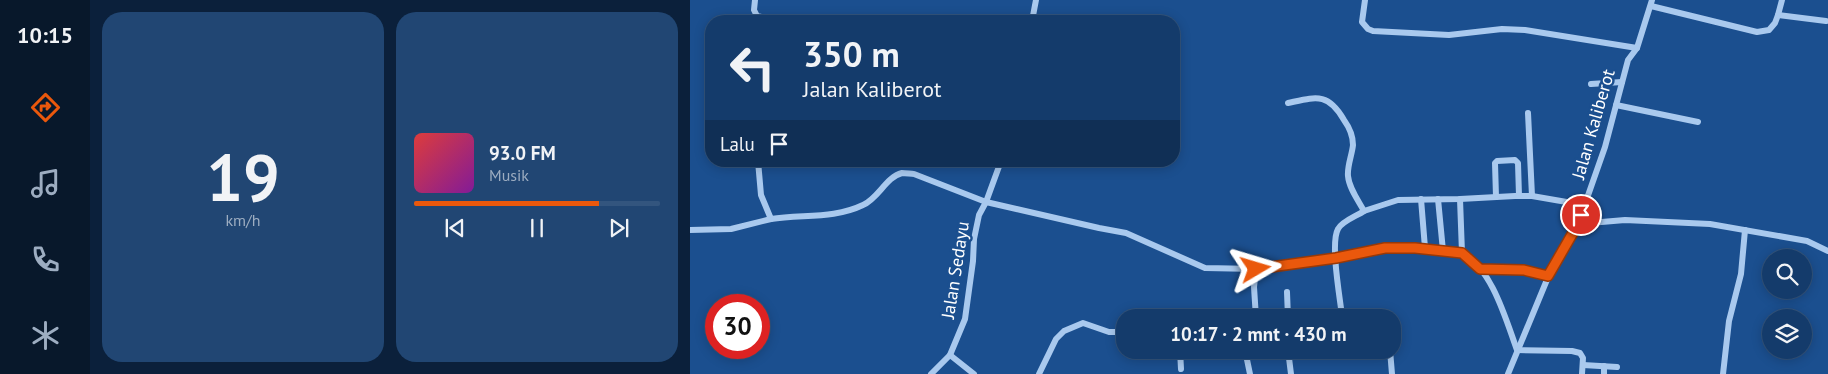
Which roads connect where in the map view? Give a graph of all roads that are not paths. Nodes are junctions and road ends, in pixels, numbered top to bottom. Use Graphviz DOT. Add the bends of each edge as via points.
graph roads {
  1 [pos="755,0"];
  2 [pos="1036,0"];
  3 [pos="1365,0"];
  4 [pos="1782,0"];
  5 [pos="1651,3"];
  6 [pos="756,15"];
  7 [pos="1033,15"];
  8 [pos="1778,15"];
  9 [pos="1826,21"];
  10 [pos="1637,48"];
  11 [pos="1622,82"];
  12 [pos="1591,84"];
  13 [pos="1288,103"];
  14 [pos="1616,105"];
  15 [pos="1528,113"];
  16 [pos="1698,122"];
  17 [pos="759,167"];
  18 [pos="999,167"];
  19 [pos="1519,196"];
  20 [pos="1532,196"];
  21 [pos="1496,197"];
  22 [pos="1421,198"];
  23 [pos="1438,199"];
  24 [pos="1460,200"];
  25 [pos="986,202"];
  26 [pos="1584,205"];
  27 [pos="1364,211"];
  28 [pos="771,219"];
  29 [pos="1578,224"];
  30 [pos="690,230"];
  31 [pos="1745,230"];
  32 [pos="1424,248"];
  33 [pos="1828,251"];
  34 [pos="1443,252"];
  35 [pos="1462,253"];
  36 [pos="1336,258"];
  37 [pos="1256,269"];
  38 [pos="1480,269"];
  39 [pos="1548,276"];
  40 [pos="1287,292"];
  41 [pos="1255,309"];
  42 [pos="1288,309"];
  43 [pos="1341,309"];
  44 [pos="1116,332"];
  45 [pos="1517,350"];
  46 [pos="950,355"];
  47 [pos="1180,359"];
  48 [pos="1247,359"];
  49 [pos="1289,359"];
  50 [pos="1391,359"];
  51 [pos="1582,365"];
  52 [pos="1604,366"];
  53 [pos="1617,366"];
  54 [pos="1181,369"];
  55 [pos="972,373"];
  56 [pos="930,374"];
  57 [pos="1039,374"];
  58 [pos="1250,374"];
  59 [pos="1291,374"];
  60 [pos="1392,374"];
  61 [pos="1508,374"];
  62 [pos="1582,374"];
  63 [pos="1604,374"];
  64 [pos="1723,374"];
  1 -- 6 [label="street"];
  2 -- 7 [label="street"];
  3 -- 10 [label="street, Jalan Kaliberot" via="1364,26 1373,31 1449,36 1502,29 1525,30"];
  4 -- 8 [label="street"];
  5 -- 8 [label="street" via="1757,32 1769,30"];
  5 -- 10 [label="street, Jalan Kaliberot"];
  8 -- 9 [label="street"];
  10 -- 11 [label="street, Jalan Kaliberot" via="1628,60"];
  11 -- 12 [label="street"];
  11 -- 14 [label="street, Jalan Kaliberot"];
  13 -- 27 [label="street" via="1314,97 1335,105 1349,128 1353,145 1348,175"];
  14 -- 16 [label="street"];
  14 -- 26 [label="street, Jalan Kaliberot"];
  15 -- 20 [label="street"];
  17 -- 28 [label="street" via="761,195"];
  18 -- 25 [label="street, Jalan Sedayu"];
  19 -- 20 [label="street"];
  19 -- 21 [label="street"];
  19 -- 21 [label="street" via="1518,163 1515,160 1495,163"];
  20 -- 26 [label="street"];
  21 -- 24 [label="street"];
  22 -- 23 [label="street"];
  22 -- 27 [label="street" via="1398,200"];
  22 -- 32 [label="street"];
  23 -- 24 [label="street"];
  23 -- 34 [label="street"];
  24 -- 35 [label="street"];
  25 -- 28 [label="street" via="914,174 902,173 892,178 866,204 848,212"];
  25 -- 37 [label="street" via="1126,233 1205,268"];
  25 -- 46 [label="street, Jalan Sedayu" via="979,215 974,239 965,320"];
  26 -- 29 [label="street, Jalan Kaliberot"];
  27 -- 36 [label="street" via="1338,229"];
  28 -- 30 [label="street" via="731,229"];
  29 -- 31 [label="street" via="1625,220 1710,224"];
  29 -- 39 [label="street, Jalan Kaliberot"];
  31 -- 33 [label="street" via="1806,241"];
  31 -- 64 [label="street" via="1741,274 1729,321"];
  32 -- 34 [label="street"];
  32 -- 36 [label="street" via="1385,248"];
  34 -- 35 [label="street"];
  35 -- 38 [label="street"];
  36 -- 37 [label="street"];
  36 -- 43 [label="street"];
  37 -- 41 [label="street"];
  38 -- 39 [label="street" via="1524,270"];
  38 -- 45 [label="street" via="1494,291"];
  39 -- 45 [label="street, Jalan Kaliberot"];
  40 -- 42 [label="street"];
  44 -- 57 [label="street" via="1083,323 1074,326 1056,339"];
  45 -- 51 [label="street" via="1576,352 1582,354"];
  45 -- 61 [label="street, Jalan Kaliberot"];
  46 -- 55 [label="street"];
  46 -- 56 [label="street"];
  47 -- 54 [label="street"];
  48 -- 58 [label="street"];
  49 -- 59 [label="street"];
  50 -- 60 [label="street"];
  51 -- 52 [label="street"];
  51 -- 62 [label="street"];
  52 -- 53 [label="street"];
  52 -- 63 [label="street"];
}
